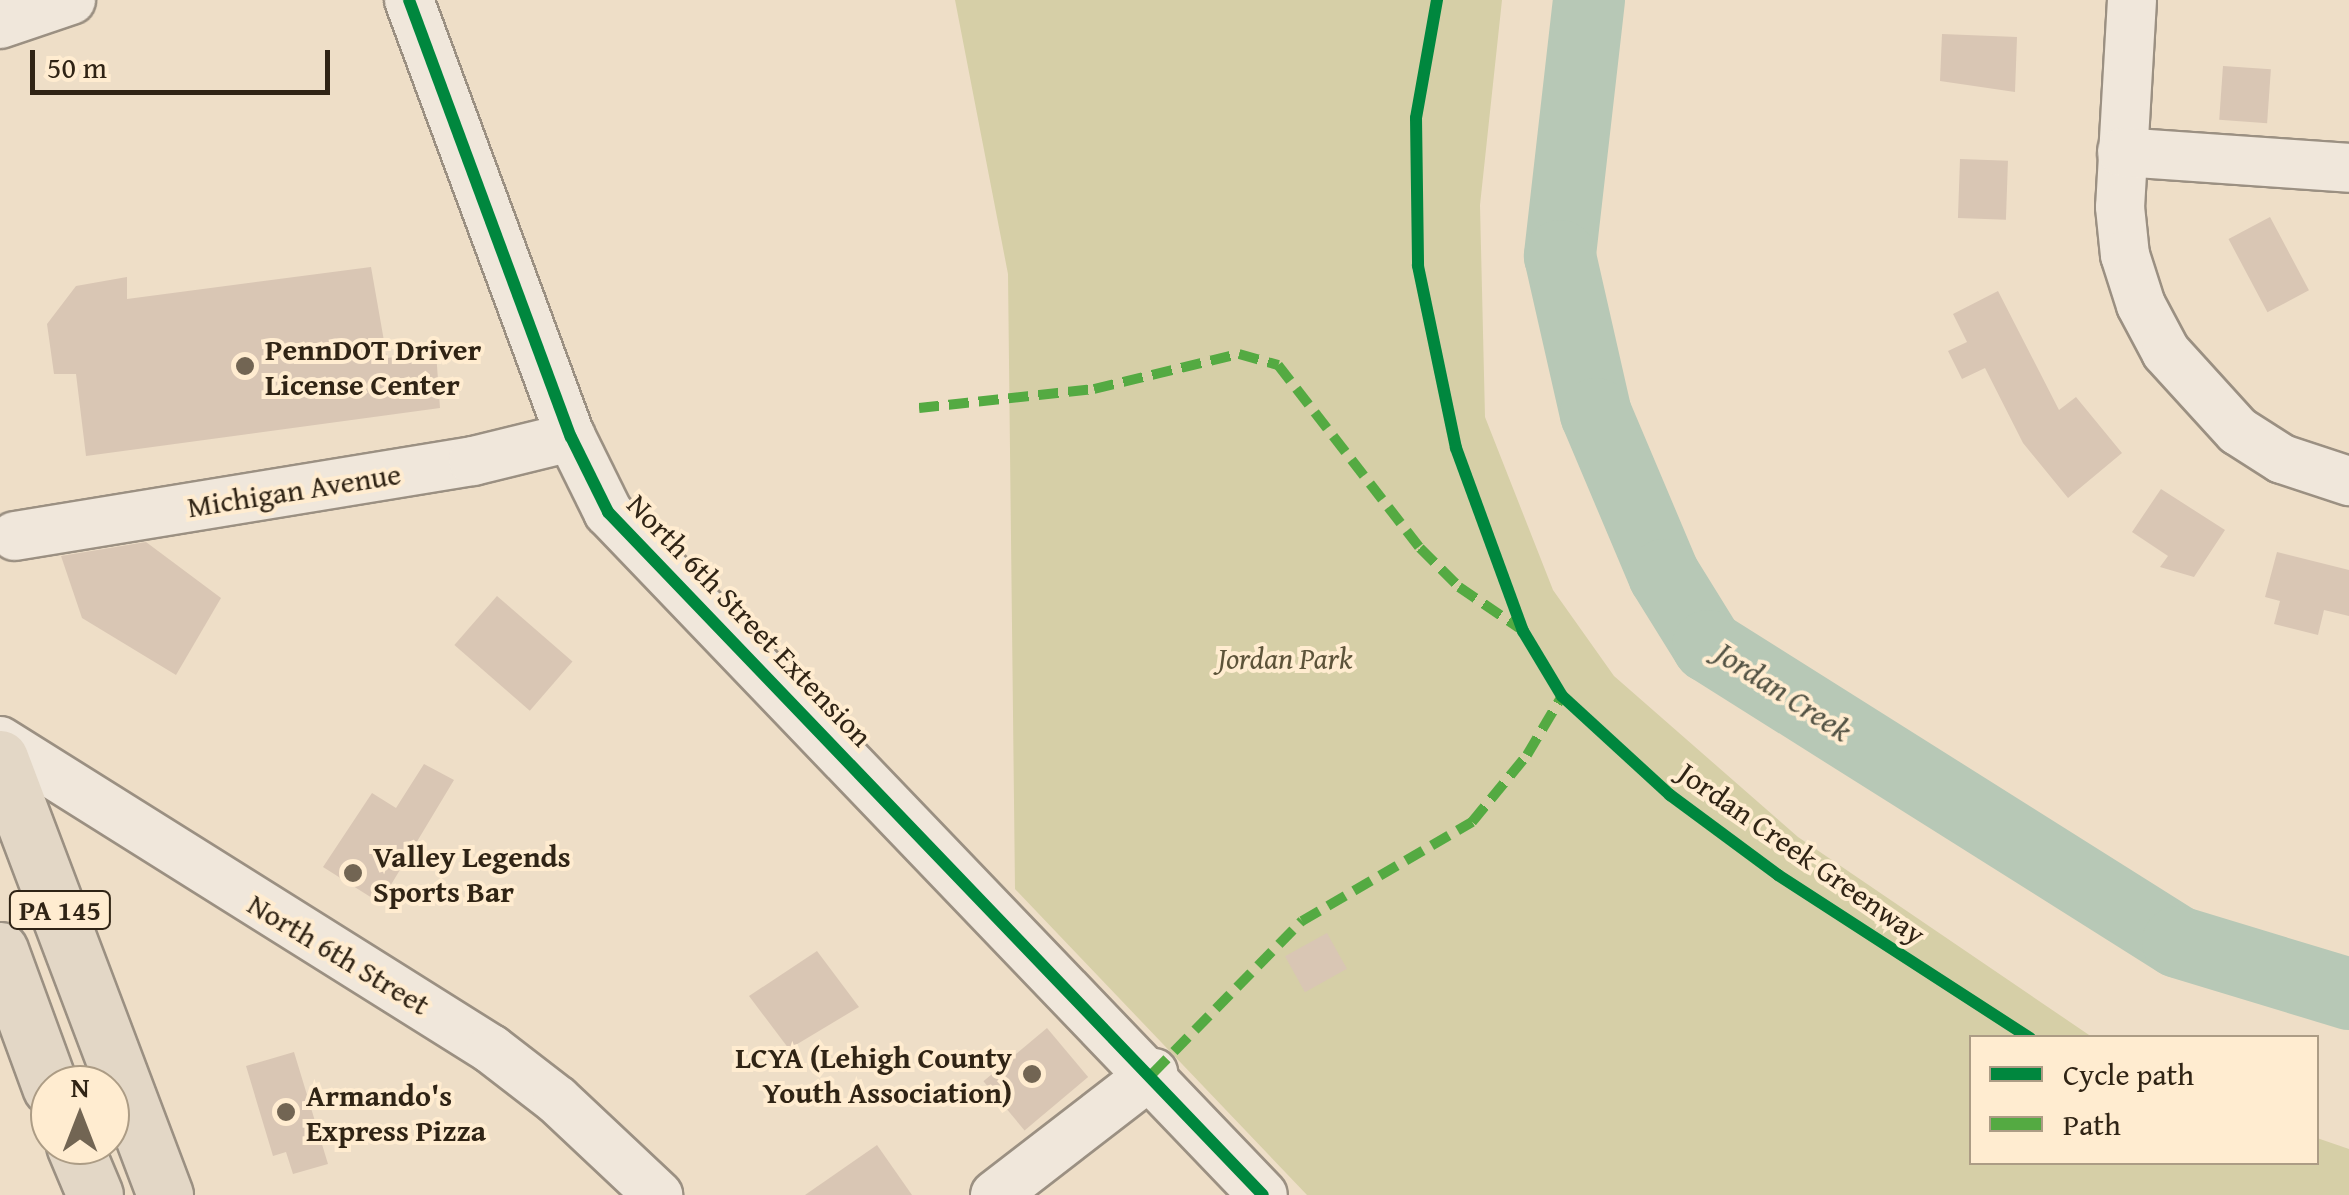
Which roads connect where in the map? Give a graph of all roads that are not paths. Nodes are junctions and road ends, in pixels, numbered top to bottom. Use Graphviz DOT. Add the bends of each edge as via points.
graph roads {
  1 [pos="71,0"];
  2 [pos="409,0"];
  3 [pos="2132,0"];
  4 [pos="0,24"];
  5 [pos="2122,152"];
  6 [pos="2349,168"];
  7 [pos="571,437"];
  8 [pos="2349,481"];
  9 [pos="15,536"];
  10 [pos="4,771"];
  11 [pos="0,950"];
  12 [pos="42,1065"];
  13 [pos="1153,1073"];
  14 [pos="82,1165"];
  15 [pos="95,1195"];
  16 [pos="165,1195"];
  17 [pos="658,1195"];
  18 [pos="995,1195"];
  19 [pos="1263,1195"];
  1 -- 4 [label="street"];
  2 -- 7 [label="street, North 6th Street Extension"];
  3 -- 5 [label="street"];
  5 -- 6 [label="street"];
  5 -- 8 [label="street" via="2125,255 2166,352 2238,431 2282,459"];
  7 -- 9 [label="street, Michigan Avenue" via="473,461"];
  7 -- 13 [label="street, North 6th Street Extension" via="608,512"];
  10 -- 16 [label="main road, PA 145"];
  10 -- 17 [label="street, North 6th Street" via="491,1049 557,1100"];
  11 -- 12 [label="main road, PA 145"];
  13 -- 18 [label="street"];
  13 -- 19 [label="street, North 6th Street Extension"];
  14 -- 15 [label="main road"];
}
